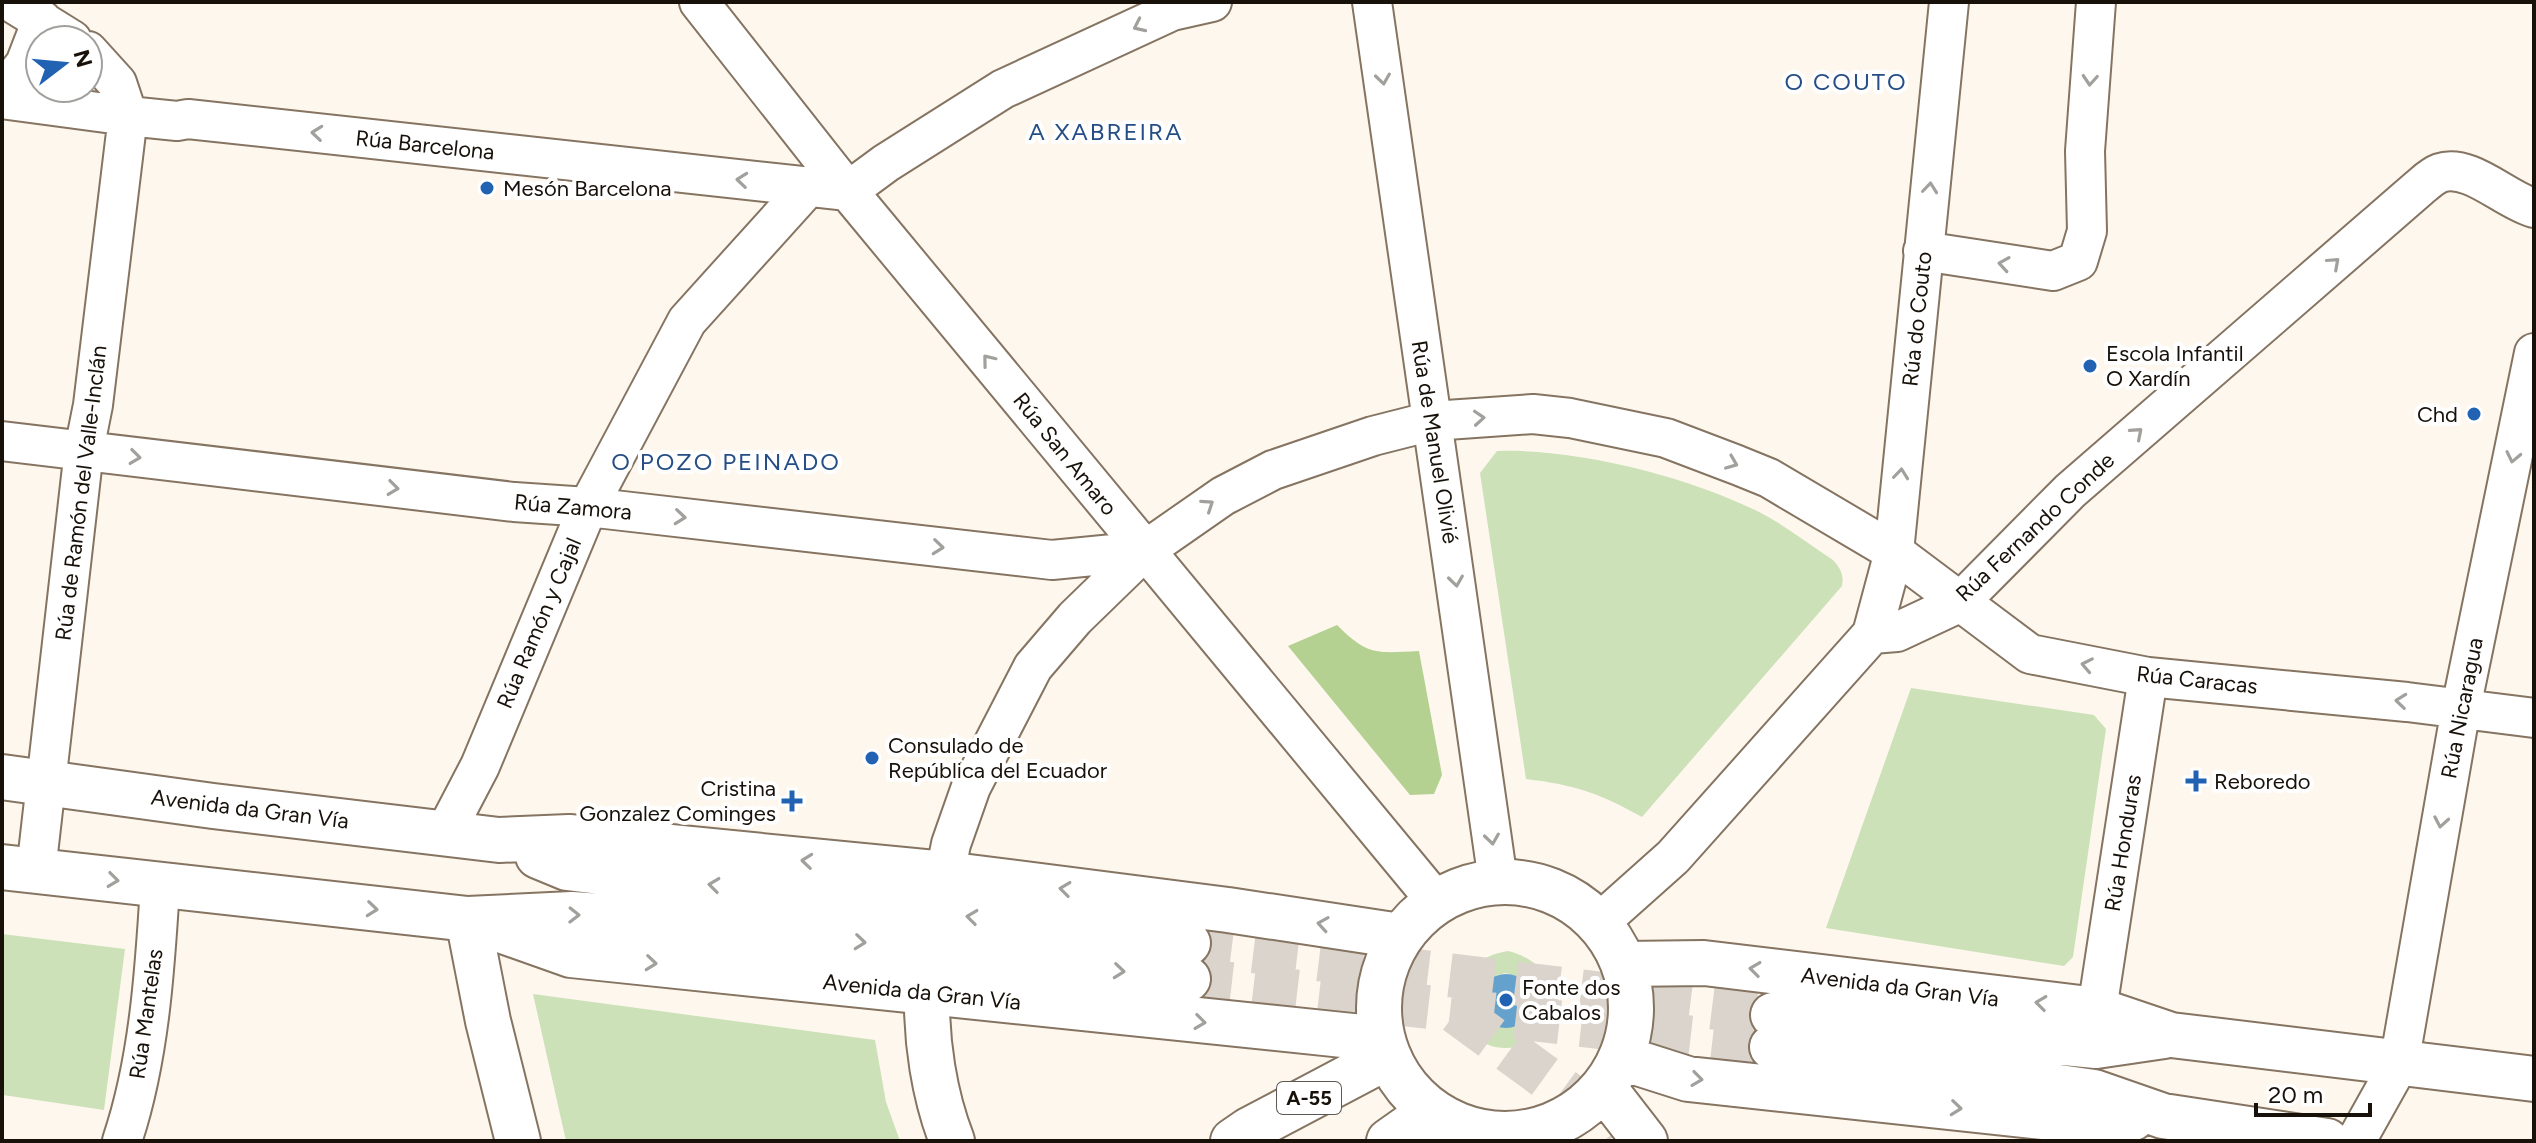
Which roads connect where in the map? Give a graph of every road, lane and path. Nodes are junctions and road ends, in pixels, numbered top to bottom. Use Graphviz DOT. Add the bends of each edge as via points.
graph roads {
  1 [pos="699,2"];
  2 [pos="1212,2"];
  3 [pos="1372,2"];
  4 [pos="1949,2"];
  5 [pos="2096,2"];
  6 [pos="31,14"];
  7 [pos="104,69"];
  8 [pos="2,93"];
  9 [pos="2,99"];
  10 [pos="128,116"];
  11 [pos="808,187"];
  12 [pos="848,191"];
  13 [pos="2534,208"];
  14 [pos="1923,251"];
  15 [pos="2534,353"];
  16 [pos="1432,421"];
  17 [pos="2,441"];
  18 [pos="84,450"];
  19 [pos="588,507"];
  20 [pos="1144,551"];
  21 [pos="1894,552"];
  22 [pos="1959,603"];
  23 [pos="1872,634"];
  24 [pos="2148,677"];
  25 [pos="2461,708"];
  26 [pos="2534,718"];
  27 [pos="2,777"];
  28 [pos="45,784"];
  29 [pos="445,833"];
  30 [pos="499,840"];
  31 [pos="19,869"];
  32 [pos="945,874"];
  33 [pos="1498,881"];
  34 [pos="160,886"];
  35 [pos="1436,901"];
  36 [pos="468,919"];
  37 [pos="1599,923"];
  38 [pos="1400,936"];
  39 [pos="1624,964"];
  40 [pos="927,992"];
  41 [pos="2097,1010"];
  42 [pos="2171,1035"];
  43 [pos="1384,1048"];
  44 [pos="2399,1064"];
  45 [pos="1613,1073"];
  46 [pos="2534,1079"];
  47 [pos="2163,1116"];
  48 [pos="1438,1125"];
  49 [pos="1568,1132"];
  50 [pos="2085,1132"];
  51 [pos="122,1141"];
  52 [pos="518,1141"];
  53 [pos="952,1141"];
  54 [pos="1233,1141"];
  55 [pos="1389,1141"];
  56 [pos="1645,1141"];
  57 [pos="2327,1141"];
  58 [pos="2356,1141"];
  1 -- 12 [label="street, Rúa San Amaro"];
  2 -- 12 [label="street, one-way" via="1172,11 1003,89"];
  3 -- 16 [label="street, Rúa de Manuel Olivié, one-way"];
  14 -- 4 [label="street, Rúa do Couto, one-way"];
  5 -- 14 [label="street, one-way" via="2085,151 2087,231 2078,261 2053,271"];
  6 -- 8 [label="street" via="25,64"];
  7 -- 10 [label="street" via="117,83"];
  9 -- 10 [label="street, Rúa Barcelona"];
  11 -- 10 [label="street, Rúa Barcelona, one-way"];
  10 -- 18 [label="street, Rúa de Ramón del Valle-Inclán"];
  11 -- 12 [label="street, Rúa Barcelona"];
  11 -- 19 [label="street, Rúa Ramón y Cajal" via="687,321"];
  20 -- 12 [label="street, Rúa San Amaro, one-way"];
  22 -- 13 [label="street, Rúa Fernando Conde, one-way" via="2070,491 2438,174 2472,176"];
  21 -- 14 [label="street, Rúa do Couto, one-way"];
  15 -- 25 [label="street, Rúa Nicaragua, one-way"];
  20 -- 16 [label="street, Rúa Caracas, one-way" via="1223,496 1273,470"];
  16 -- 21 [label="street, Rúa Caracas, one-way" via="1533,414 1666,438 1769,478"];
  16 -- 33 [label="street, Rúa de Manuel Olivié, one-way"];
  17 -- 18 [label="street, Rúa Zamora"];
  18 -- 19 [label="street, Rúa Zamora, one-way"];
  18 -- 28 [label="street, Rúa de Ramón del Valle-Inclán"];
  19 -- 20 [label="street, Rúa Zamora, one-way" via="1052,560"];
  19 -- 29 [label="street, Rúa Ramón y Cajal" via="480,766"];
  20 -- 32 [label="street, Rúa Caracas" via="1033,667 971,787"];
  20 -- 35 [label="street, Rúa San Amaro"];
  21 -- 22 [label="street, Rúa Caracas"];
  21 -- 23 [label="street, Rúa do Couto"];
  22 -- 23 [label="street, Rúa Fernando Conde" via="1897,632"];
  24 -- 22 [label="street, Rúa Caracas, one-way" via="2030,654"];
  23 -- 37 [label="street" via="1673,857"];
  25 -- 24 [label="street, Rúa Caracas, one-way"];
  24 -- 41 [label="street, Rúa Honduras"];
  25 -- 26 [label="street, Rúa Caracas"];
  25 -- 44 [label="street, Rúa Nicaragua, one-way"];
  27 -- 28 [label="main road, Avenida da Gran Vía"];
  28 -- 29 [label="main road, Avenida da Gran Vía"];
  28 -- 31 [label="street, Rúa de Ramón del Valle-Inclán"];
  29 -- 30 [label="main road, Avenida da Gran Vía"];
  32 -- 30 [label="main road, Avenida da Gran Vía, one-way" via="569,837"];
  36 -- 30 [label="main road, Avenida da Gran Vía, one-way" via="572,914 1188,961 567,868"];
  31 -- 34 [label="main road, Avenida da Gran Vía, one-way"];
  38 -- 32 [label="main road, Avenida da Gran Vía, one-way"];
  33 -- 35 [label="main road" via="1466,887"];
  33 -- 37 [label="main road" via="1535,884 1570,899"];
  34 -- 36 [label="main road, Avenida da Gran Vía, one-way"];
  34 -- 51 [label="street, Rúa Mantelas" via="144,1039"];
  35 -- 38 [label="main road"];
  36 -- 40 [label="main road, Avenida da Gran Vía, one-way" via="571,955"];
  36 -- 52 [label="main road"];
  37 -- 39 [label="main road"];
  38 -- 43 [label="main road" via="1379,985"];
  41 -- 39 [label="main road, Avenida da Gran Vía, one-way" via="1704,963"];
  39 -- 45 [label="main road" via="1631,1027"];
  40 -- 43 [label="main road, Avenida da Gran Vía, one-way"];
  40 -- 53 [label="main road" via="932,1064"];
  41 -- 42 [label="main road, Avenida da Gran Vía"];
  42 -- 44 [label="main road, Avenida da Gran Vía"];
  42 -- 47 [label="main road, Avenida da Gran Vía" via="2096,1046 1773,1031 2094,1092"];
  43 -- 48 [label="main road" via="1405,1088"];
  43 -- 54 [label="main road, A-55"];
  44 -- 46 [label="main road, Avenida da Gran Vía"];
  44 -- 58 [label="street, Rúa Nicaragua"];
  45 -- 49 [label="main road"];
  45 -- 50 [label="main road, Avenida da Gran Vía, one-way"];
  45 -- 56 [label="main road"];
  47 -- 50 [label="main road, Avenida da Gran Vía"];
  47 -- 57 [label="main road, Avenida da Gran Vía"];
  48 -- 49 [label="main road" via="1483,1135"];
  48 -- 55 [label="main road"];
}
